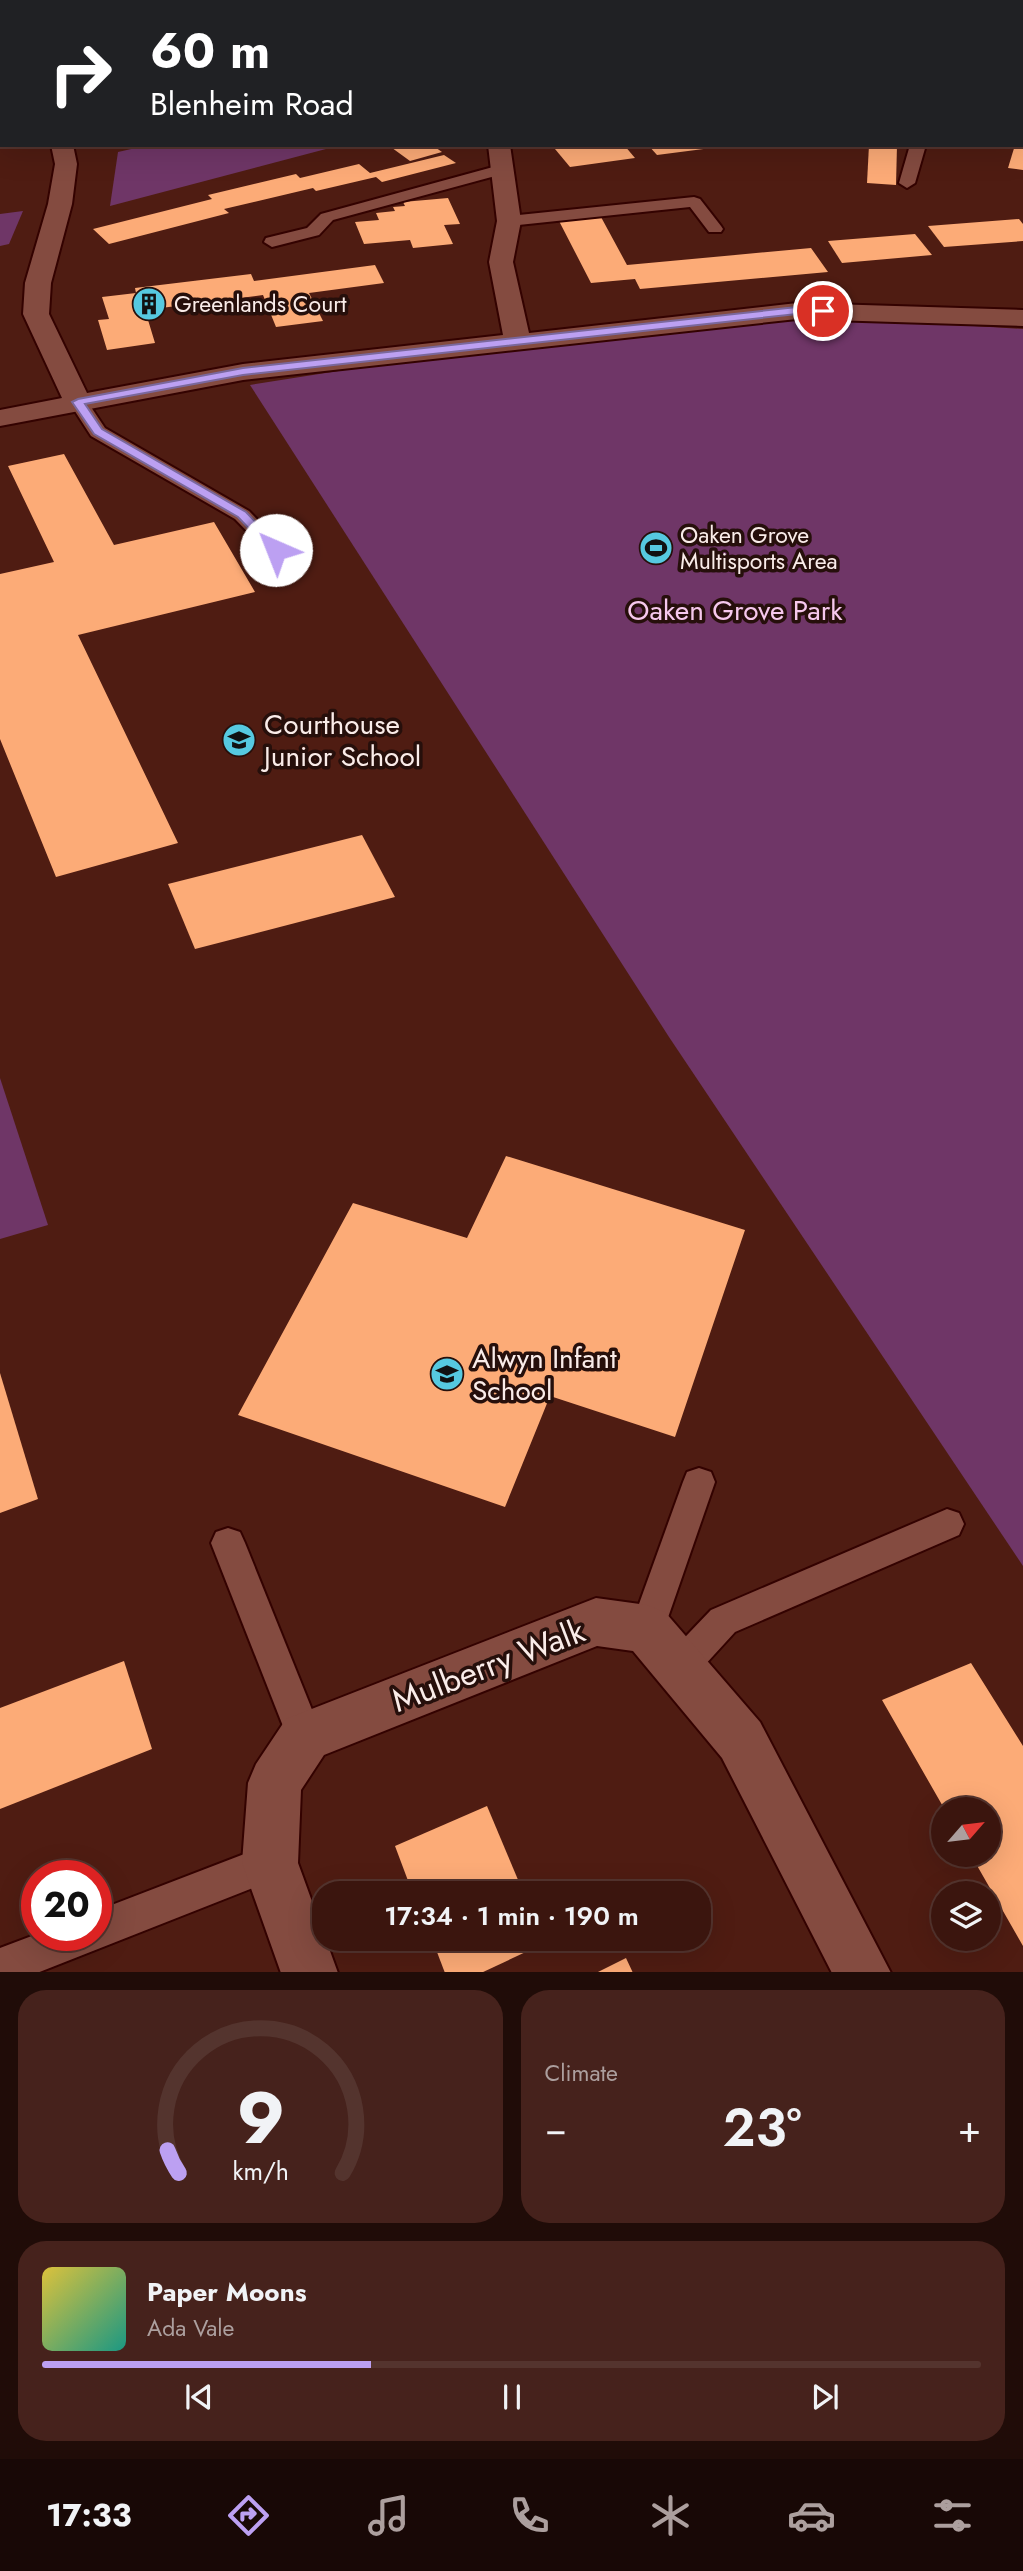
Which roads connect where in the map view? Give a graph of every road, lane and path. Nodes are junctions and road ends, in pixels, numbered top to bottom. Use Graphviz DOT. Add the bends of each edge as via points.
graph roads {
  1 [pos="62,147"];
  2 [pos="917,147"];
  3 [pos="502,157"];
  4 [pos="907,183"];
  5 [pos="509,221"];
  6 [pos="715,229"];
  7 [pos="272,242"];
  8 [pos="1023,318"];
  9 [pos="517,340"];
  10 [pos="78,402"];
  11 [pos="0,418"];
  12 [pos="276,550"];
  13 [pos="699,1482"];
  14 [pos="947,1524"];
  15 [pos="228,1543"];
  16 [pos="664,1648"];
  17 [pos="304,1737"];
  18 [pos="270,1863"];
  19 [pos="112,1924"];
  20 [pos="42,1951"];
  21 [pos="0,1967"];
  22 [pos="310,1972"];
  23 [pos="863,1972"];
  1 -- 10 [label="street" via="66,164 60,204 38,283 36,314"];
  2 -- 4 [label="lane"];
  3 -- 5 [label="street"];
  3 -- 7 [label="lane" via="327,216 313,232"];
  5 -- 6 [label="lane" via="694,202"];
  5 -- 9 [label="street" via="501,262"];
  8 -- 9 [label="street" via="797,311"];
  9 -- 10 [label="street" via="243,372"];
  10 -- 11 [label="street"];
  10 -- 12 [label="lane" via="98,432 242,514"];
  13 -- 16 [label="lane"];
  14 -- 16 [label="lane"];
  15 -- 17 [label="lane"];
  16 -- 17 [label="street, Mulberry Walk" via="596,1622"];
  16 -- 23 [label="street" via="741,1740"];
  17 -- 18 [label="street" via="275,1783"];
  18 -- 19 [label="lane"];
  18 -- 22 [label="street"];
  20 -- 21 [label="lane"];
}
